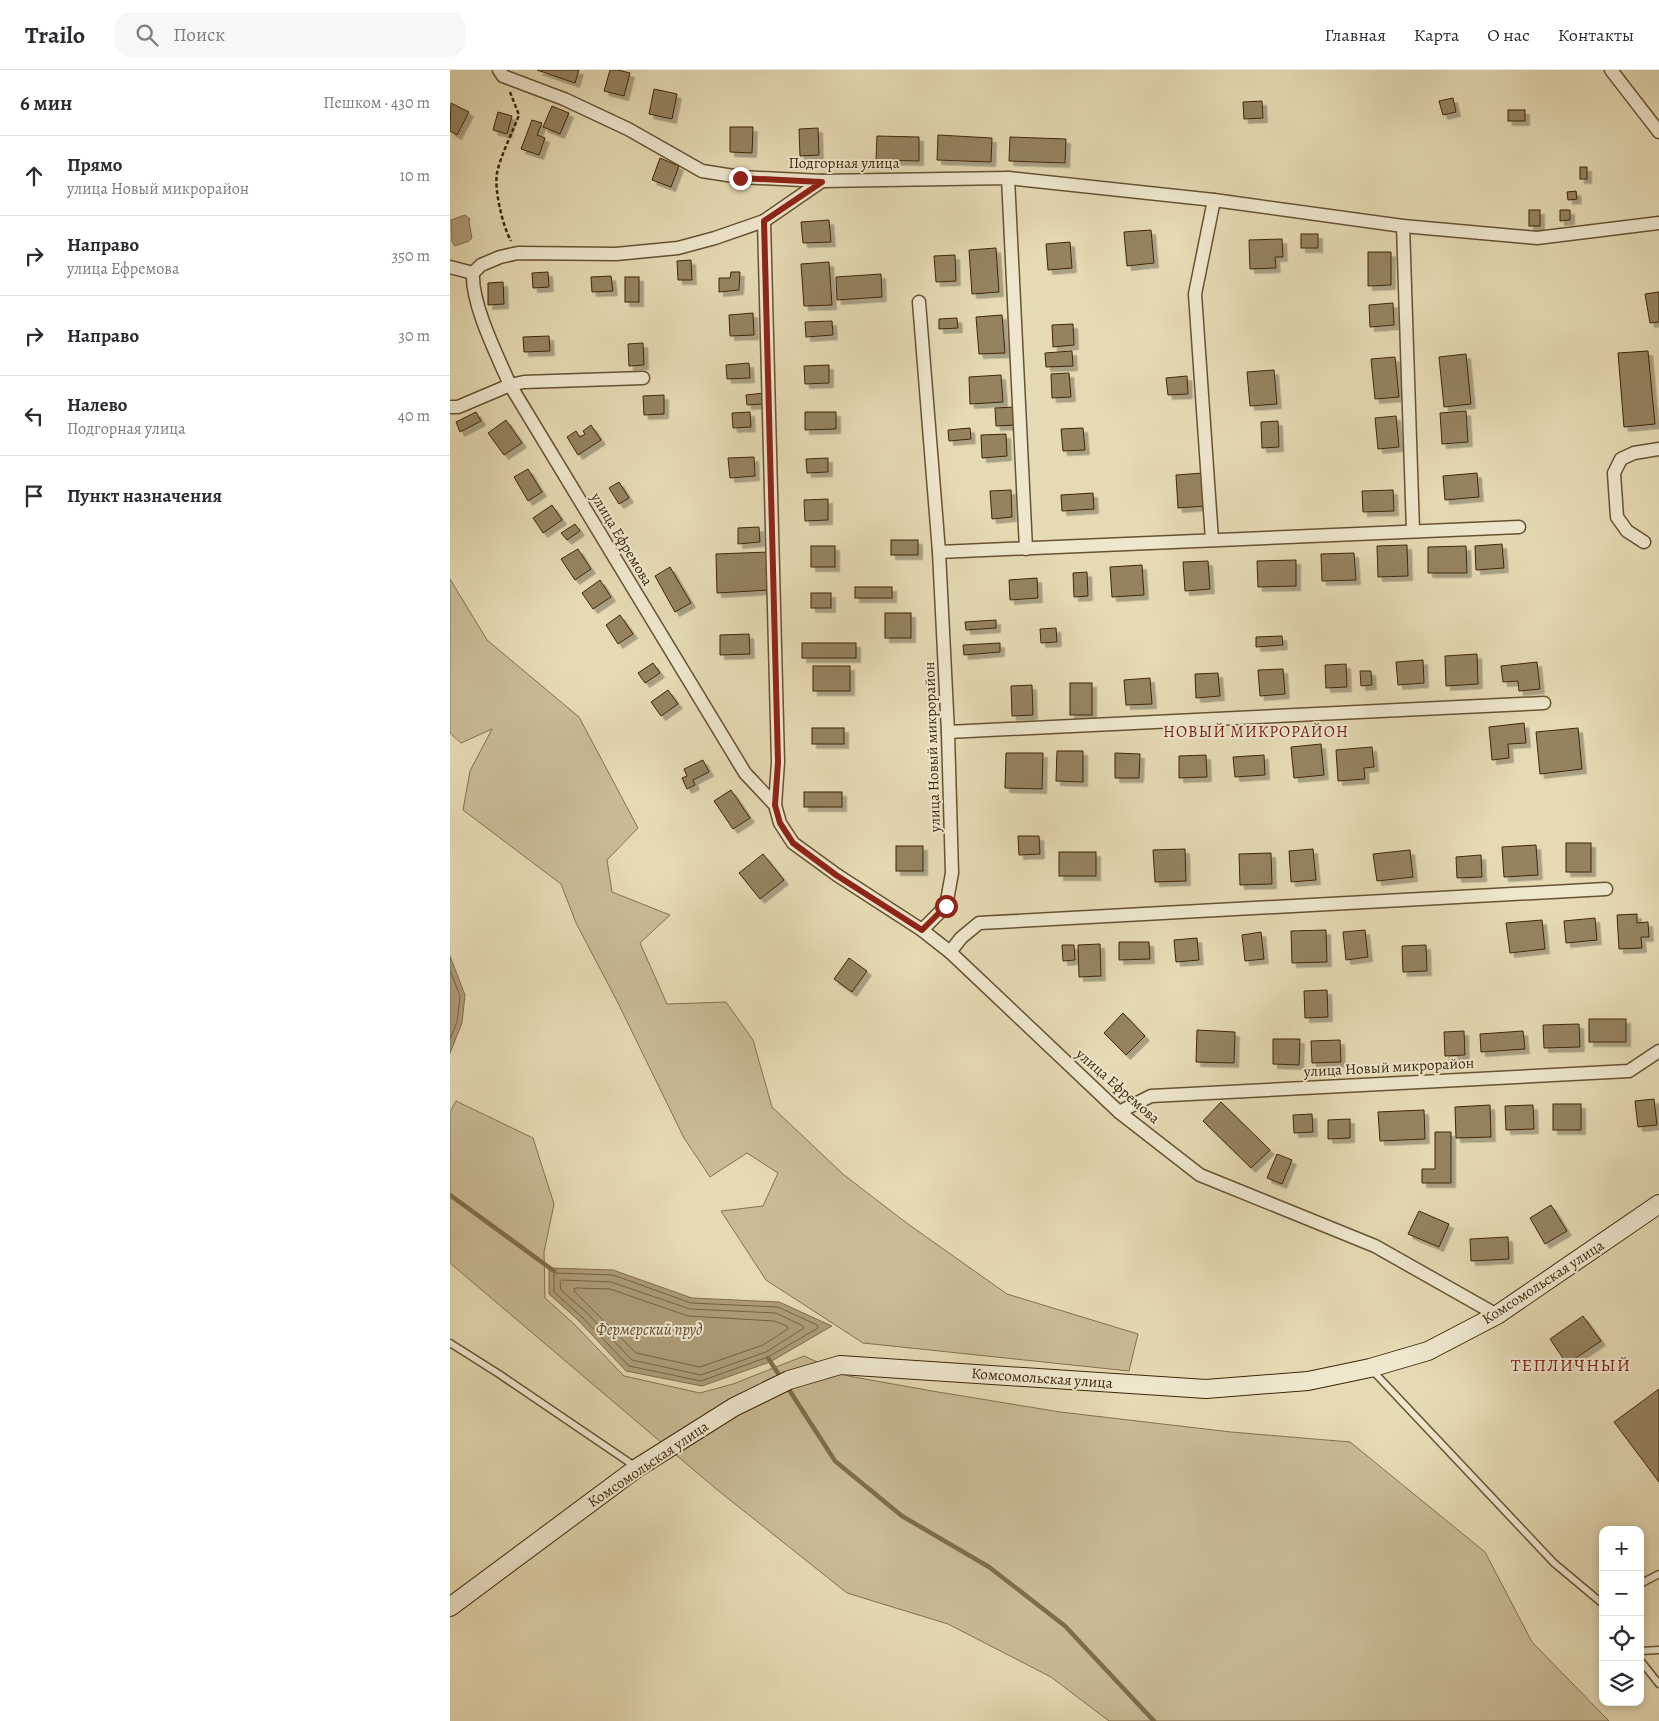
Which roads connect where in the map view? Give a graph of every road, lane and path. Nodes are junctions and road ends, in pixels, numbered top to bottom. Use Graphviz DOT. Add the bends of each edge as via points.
graph roads {
  1 [pos="1611,70"];
  2 [pos="501,73"];
  3 [pos="1659,132"];
  4 [pos="1008,178"];
  5 [pos="822,182"];
  6 [pos="1214,200"];
  7 [pos="764,221"];
  8 [pos="1659,223"];
  9 [pos="1403,226"];
  10 [pos="518,254"];
  11 [pos="450,267"];
  12 [pos="473,274"];
  13 [pos="919,302"];
  14 [pos="643,378"];
  15 [pos="510,385"];
  16 [pos="450,407"];
  17 [pos="1659,450"];
  18 [pos="1519,527"];
  19 [pos="1413,531"];
  20 [pos="1212,540"];
  21 [pos="1644,542"];
  22 [pos="1026,549"];
  23 [pos="939,552"];
  24 [pos="1544,703"];
  25 [pos="948,732"];
  26 [pos="775,805"];
  27 [pos="1606,889"];
  28 [pos="922,930"];
  29 [pos="950,952"];
  30 [pos="1659,1051"];
  31 [pos="1119,1112"];
  32 [pos="1659,1204"];
  33 [pos="1497,1315"];
  34 [pos="450,1344"];
  35 [pos="1370,1368"];
  36 [pos="637,1468"];
  37 [pos="1659,1574"];
  38 [pos="1644,1582"];
  39 [pos="1599,1600"];
  40 [pos="450,1607"];
  41 [pos="1659,1650"];
  42 [pos="1644,1651"];
  43 [pos="1641,1661"];
  44 [pos="1659,1684"];
  1 -- 3 [label="street"];
  2 -- 5 [label="street, Подгорная улица" via="620,126 702,171 740,178"];
  2 -- 10 [label="path" via="519,115 497,174 506,233"];
  4 -- 5 [label="street, Подгорная улица"];
  4 -- 6 [label="street, Подгорная улица"];
  4 -- 22 [label="street"];
  5 -- 7 [label="street"];
  6 -- 9 [label="street, Подгорная улица"];
  6 -- 20 [label="street" via="1195,294"];
  7 -- 10 [label="street" via="678,248 616,254"];
  7 -- 26 [label="street, улица Ефремова" via="778,762"];
  8 -- 9 [label="street, Подгорная улица" via="1537,238"];
  9 -- 19 [label="street"];
  10 -- 12 [label="street" via="481,265"];
  11 -- 12 [label="street"];
  12 -- 15 [label="street, улица Ефремова" via="472,282 486,330"];
  13 -- 23 [label="street, улица Новый микрорайон"];
  14 -- 15 [label="street"];
  15 -- 16 [label="street" via="458,407"];
  15 -- 26 [label="street, улица Ефремова" via="745,773"];
  17 -- 21 [label="street" via="1634,453 1622,459 1614,473 1617,517 1627,531"];
  18 -- 19 [label="street"];
  19 -- 20 [label="street"];
  20 -- 22 [label="street"];
  22 -- 23 [label="street"];
  23 -- 25 [label="street, улица Новый микрорайон"];
  24 -- 25 [label="street"];
  25 -- 28 [label="street, улица Новый микрорайон" via="952,873 946,906"];
  26 -- 28 [label="street, улица Ефремова" via="780,823 793,843"];
  27 -- 29 [label="street" via="979,923"];
  28 -- 29 [label="street, улица Ефремова"];
  29 -- 31 [label="street, улица Ефремова"];
  30 -- 31 [label="street, улица Новый микрорайон" via="1629,1071 1152,1096"];
  31 -- 33 [label="street, улица Ефремова" via="1200,1174 1375,1246"];
  32 -- 33 [label="street, Комсомольская улица"];
  33 -- 35 [label="street, Комсомольская улица" via="1428,1350"];
  34 -- 36 [label="lane"];
  35 -- 36 [label="street, Комсомольская улица" via="1308,1380 1206,1389 840,1365 789,1380 734,1407"];
  35 -- 39 [label="lane" via="1554,1563"];
  36 -- 40 [label="street, Комсомольская улица"];
  37 -- 38 [label="lane"];
  41 -- 42 [label="lane"];
  43 -- 44 [label="lane"];
}
